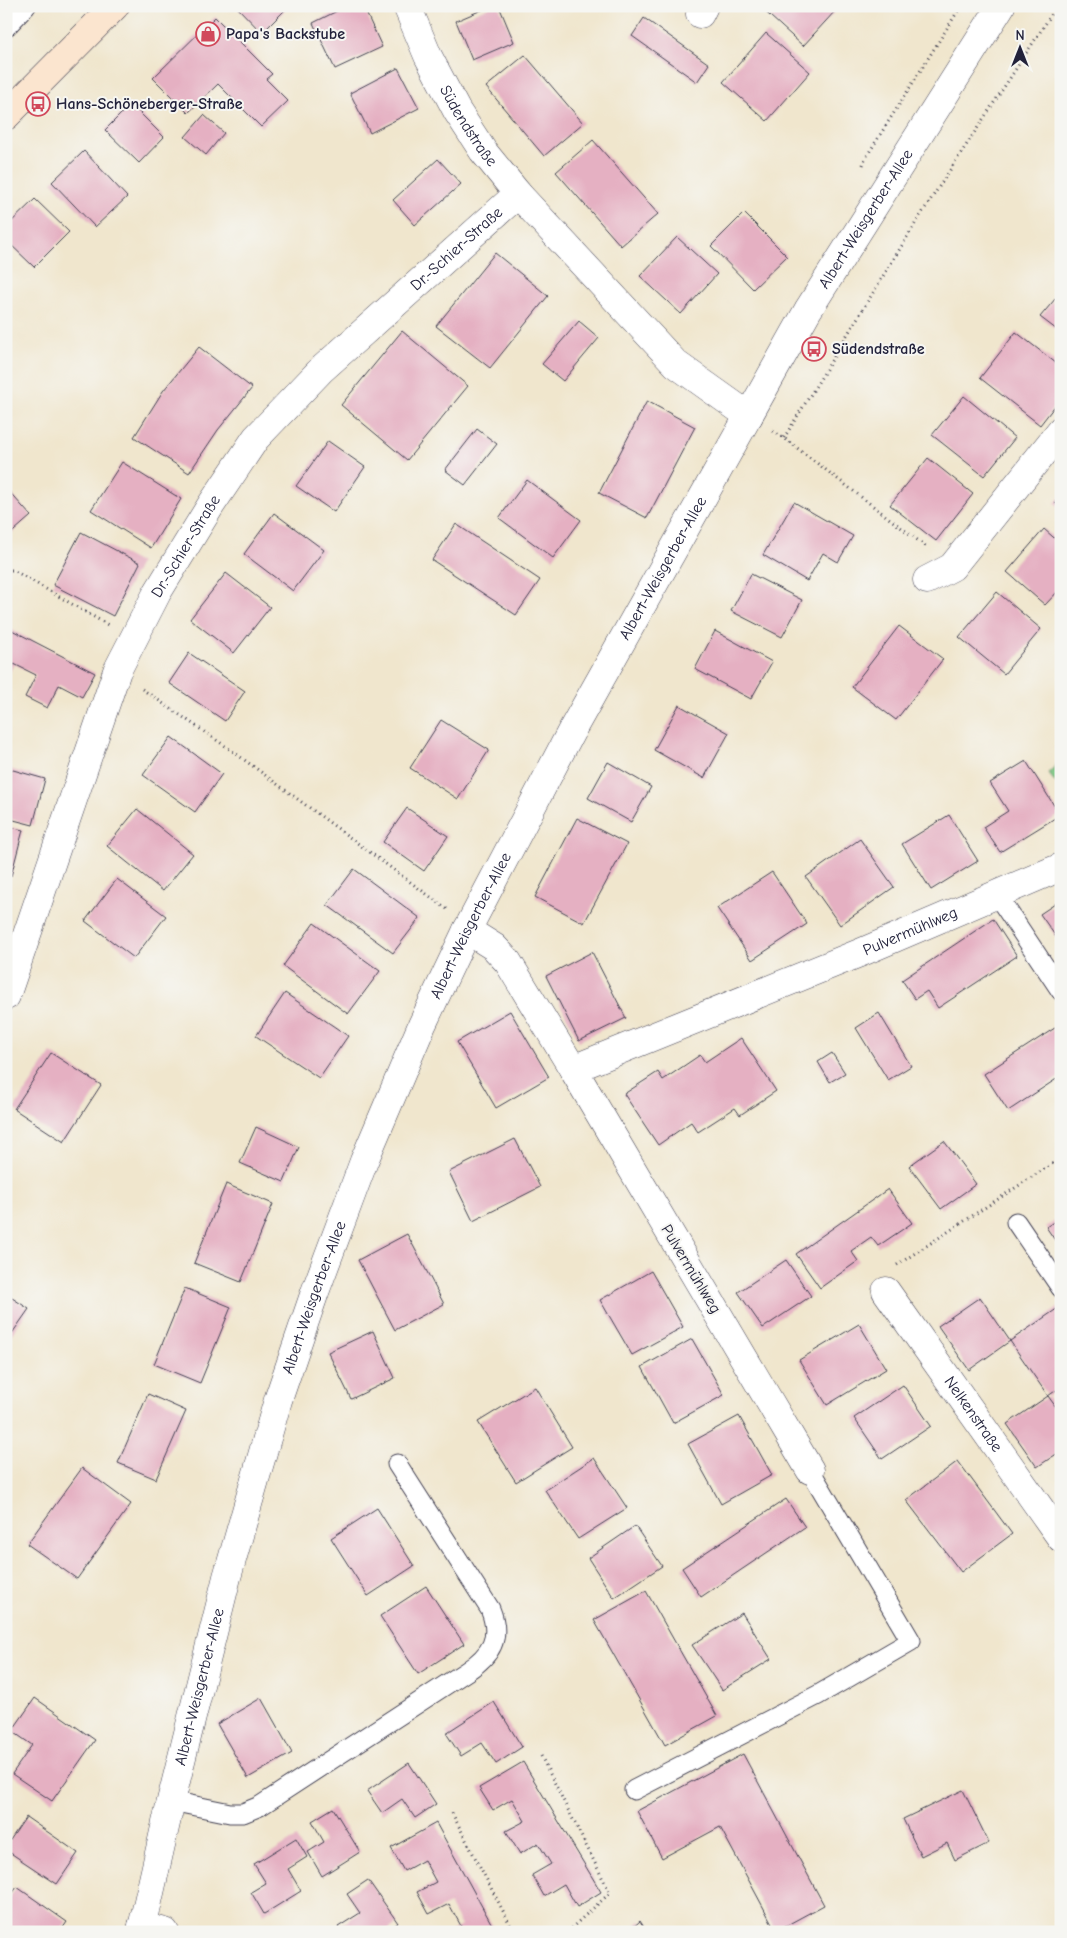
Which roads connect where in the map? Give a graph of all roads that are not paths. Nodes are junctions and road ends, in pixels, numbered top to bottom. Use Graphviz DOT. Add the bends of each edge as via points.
graph roads {
  1 [pos="26,6"];
  2 [pos="115,6"];
  3 [pos="407,6"];
  4 [pos="1000,6"];
  5 [pos="6,27"];
  6 [pos="6,116"];
  7 [pos="518,194"];
  8 [pos="748,416"];
  9 [pos="1061,430"];
  10 [pos="927,580"];
  11 [pos="1061,867"];
  12 [pos="997,896"];
  13 [pos="459,921"];
  14 [pos="1061,991"];
  15 [pos="6,996"];
  16 [pos="573,1069"];
  17 [pos="1016,1222"];
  18 [pos="1061,1288"];
  19 [pos="886,1291"];
  20 [pos="397,1464"];
  21 [pos="810,1470"];
  22 [pos="1061,1538"];
  23 [pos="634,1790"];
  24 [pos="170,1801"];
  25 [pos="149,1930"];
  1 -- 5 [label="lane"];
  2 -- 6 [label="main road"];
  3 -- 7 [label="street, Südendstraße" via="428,56 457,111 483,151"];
  4 -- 8 [label="street, Albert-Weisgerber-Allee" via="808,310"];
  7 -- 8 [label="street, Südendstraße" via="676,364"];
  7 -- 15 [label="street, Dr.-Schier-Straße" via="321,370 256,438 211,505 157,593 117,670"];
  8 -- 13 [label="street, Albert-Weisgerber-Allee" via="572,730"];
  9 -- 10 [label="street" via="952,567"];
  11 -- 12 [label="street, Pulvermühlweg"];
  12 -- 14 [label="lane"];
  12 -- 16 [label="street, Pulvermühlweg"];
  13 -- 16 [label="street, Pulvermühlweg" via="494,947 508,962"];
  13 -- 24 [label="street, Albert-Weisgerber-Allee" via="422,1024 364,1161 281,1391 227,1577"];
  16 -- 21 [label="street, Pulvermühlweg"];
  17 -- 18 [label="lane"];
  19 -- 22 [label="street, Nelkenstraße"];
  20 -- 24 [label="lane" via="490,1609 495,1622 495,1638 489,1652 467,1671 260,1806 244,1813 230,1813"];
  21 -- 23 [label="lane" via="911,1641 818,1695"];
  24 -- 25 [label="street, Albert-Weisgerber-Allee"];
}
